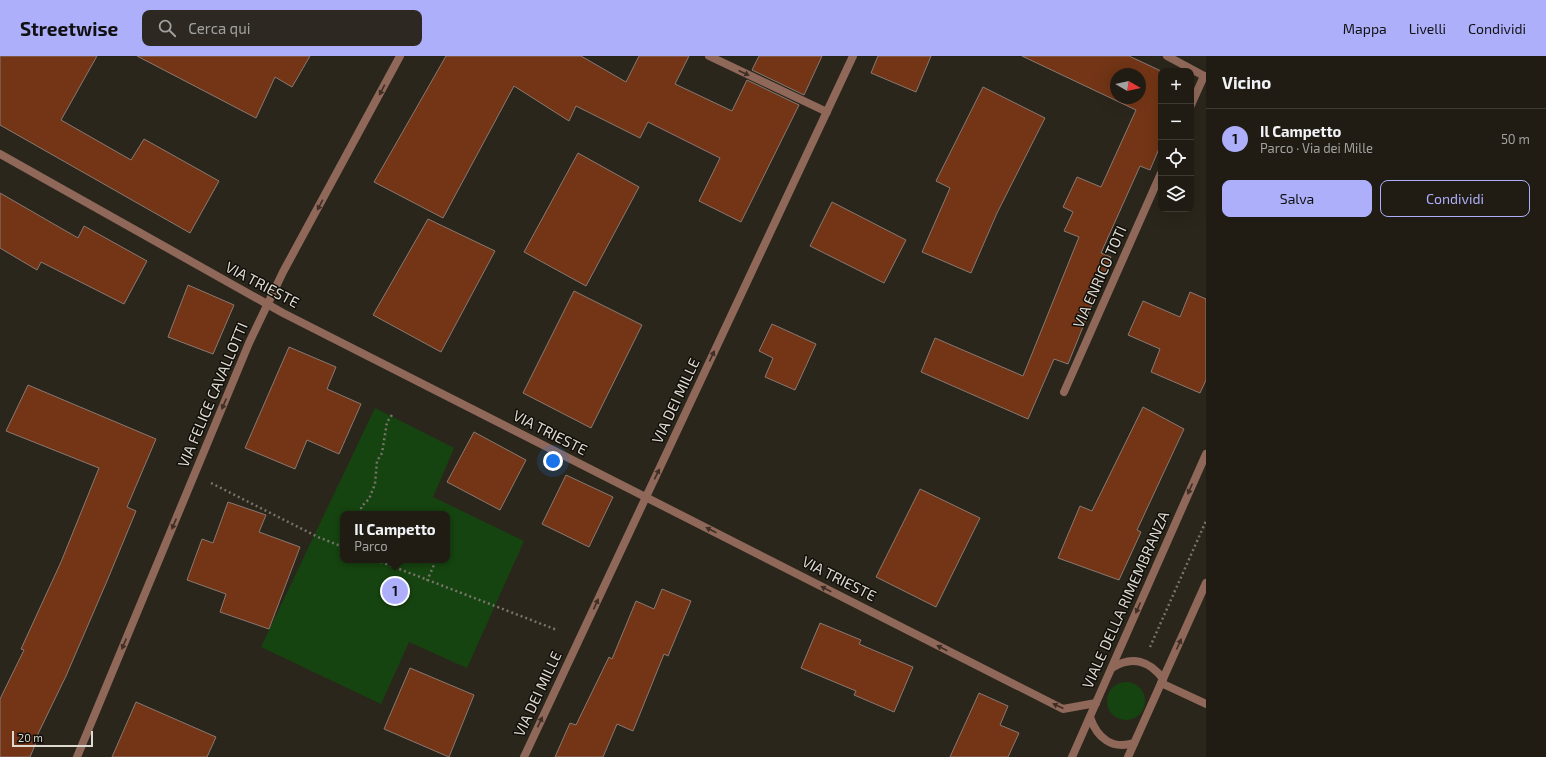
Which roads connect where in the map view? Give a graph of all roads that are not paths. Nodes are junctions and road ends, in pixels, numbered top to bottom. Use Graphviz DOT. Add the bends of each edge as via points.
graph roads {
  1 [pos="400,56"];
  2 [pos="709,56"];
  3 [pos="853,56"];
  4 [pos="1167,56"];
  5 [pos="1205,76"];
  6 [pos="1191,104"];
  7 [pos="827,112"];
  8 [pos="0,154"];
  9 [pos="1160,176"];
  10 [pos="268,304"];
  11 [pos="1064,392"];
  12 [pos="1206,454"];
  13 [pos="646,497"];
  14 [pos="1206,583"];
  15 [pos="1112,668"];
  16 [pos="1162,681"];
  17 [pos="1096,703"];
  18 [pos="1206,704"];
  19 [pos="1090,717"];
  20 [pos="1134,743"];
  21 [pos="78,757"];
  22 [pos="524,757"];
  23 [pos="1072,757"];
  24 [pos="1128,757"];
  1 -- 10 [label="street, VIA FELICE CAVALLOTTI, one-way"];
  2 -- 7 [label="street, one-way"];
  3 -- 7 [label="street, VIA DEI MILLE"];
  4 -- 5 [label="street"];
  5 -- 6 [label="street"];
  13 -- 7 [label="street, VIA DEI MILLE, one-way"];
  8 -- 10 [label="street, VIA TRIESTE"];
  9 -- 11 [label="street, VIA ENRICO TOTI"];
  10 -- 13 [label="street, VIA TRIESTE"];
  10 -- 21 [label="street, VIA FELICE CAVALLOTTI, one-way" via="249,343"];
  12 -- 15 [label="street, VIALE DELLA RIMEMBRANZA, one-way"];
  17 -- 13 [label="street, VIA TRIESTE, one-way" via="1063,709"];
  22 -- 13 [label="street, VIA DEI MILLE, one-way"];
  16 -- 14 [label="street, one-way"];
  15 -- 16 [label="street" via="1121,662 1135,661 1151,666"];
  15 -- 17 [label="street, VIALE DELLA RIMEMBRANZA"];
  16 -- 18 [label="street"];
  16 -- 20 [label="street"];
  17 -- 19 [label="street, VIALE DELLA RIMEMBRANZA"];
  19 -- 20 [label="street" via="1093,727 1107,741 1126,746"];
  19 -- 23 [label="street, VIALE DELLA RIMEMBRANZA"];
  20 -- 24 [label="street"];
}
